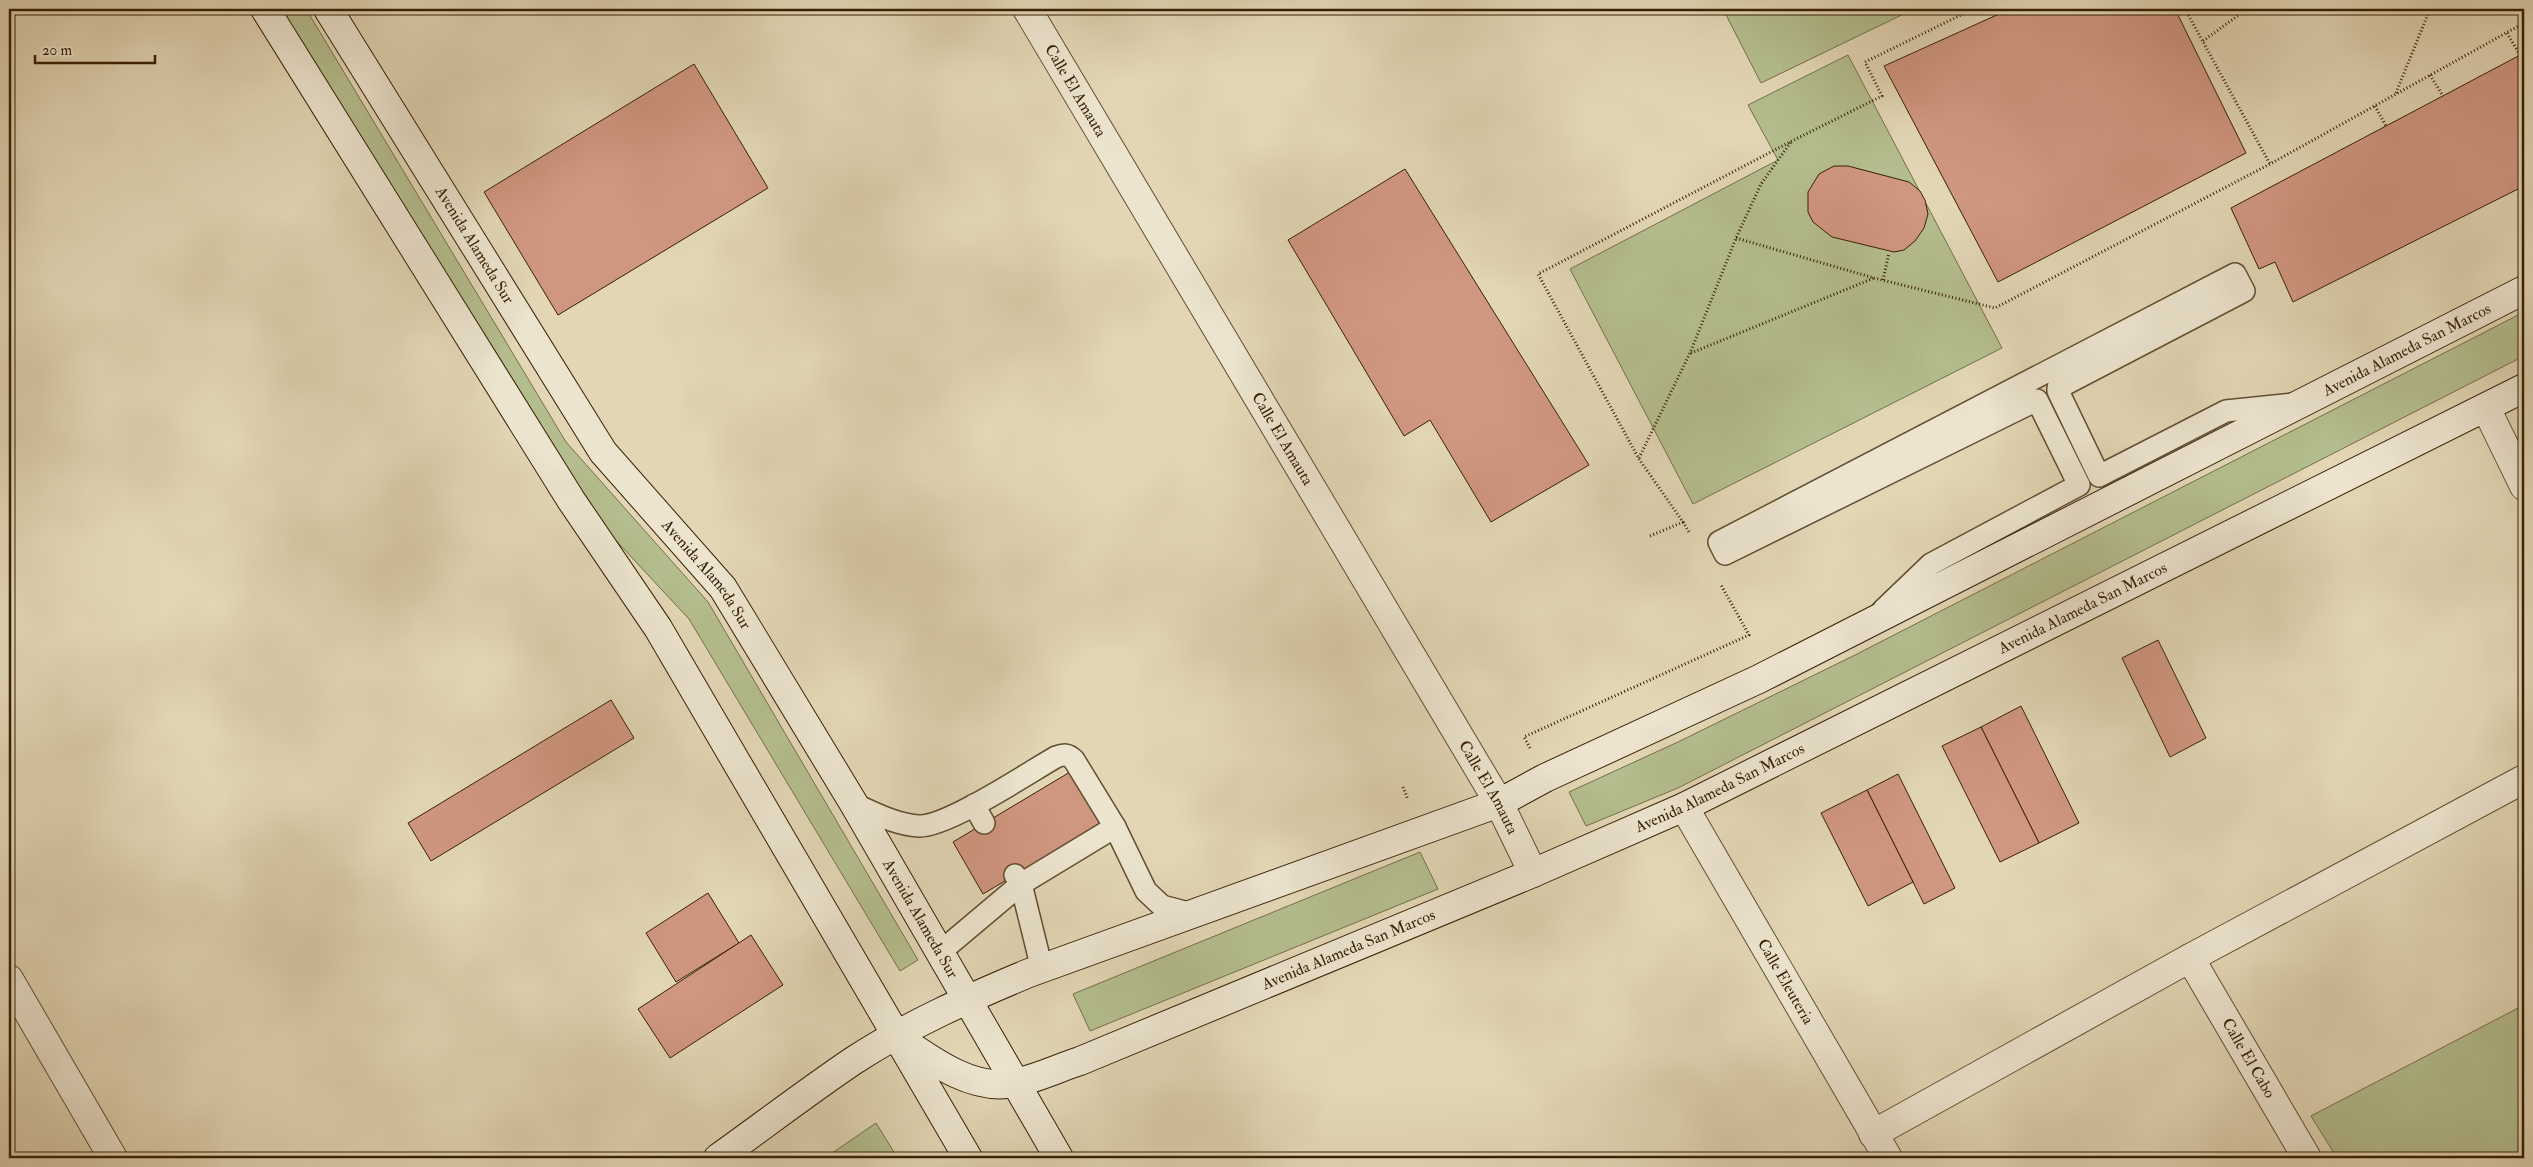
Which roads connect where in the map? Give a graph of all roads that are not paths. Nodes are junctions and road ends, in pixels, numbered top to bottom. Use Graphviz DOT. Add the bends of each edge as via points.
graph roads {
  1 [pos="265,9"];
  2 [pos="328,9"];
  3 [pos="1027,9"];
  4 [pos="2524,290"];
  5 [pos="2524,388"];
  6 [pos="2302,403"];
  7 [pos="2486,408"];
  8 [pos="2524,486"];
  9 [pos="1872,621"];
  10 [pos="2524,779"];
  11 [pos="1499,803"];
  12 [pos="854,804"];
  13 [pos="974,805"];
  14 [pos="1684,807"];
  15 [pos="984,823"];
  16 [pos="1115,828"];
  17 [pos="1533,872"];
  18 [pos="1018,880"];
  19 [pos="1192,914"];
  20 [pos="939,952"];
  21 [pos="2190,958"];
  22 [pos="1042,969"];
  23 [pos="9,979"];
  24 [pos="968,998"];
  25 [pos="896,1036"];
  26 [pos="1016,1083"];
  27 [pos="1873,1134"];
  28 [pos="113,1158"];
  29 [pos="718,1158"];
  30 [pos="968,1158"];
  31 [pos="1059,1158"];
  32 [pos="1888,1158"];
  33 [pos="2307,1158"];
  1 -- 25 [label="main road" via="571,500 658,628"];
  2 -- 12 [label="main road, Avenida Alameda Sur" via="604,452 723,588"];
  3 -- 11 [label="main road, Calle El Amauta"];
  4 -- 6 [label="main road, Avenida Alameda San Marcos"];
  5 -- 7 [label="main road, Avenida Alameda San Marcos"];
  6 -- 9 [label="main road, Avenida Alameda San Marcos"];
  6 -- 9 [label="lane" via="2226,411 2099,476 2058,388 2244,291 2234,274 1720,542 1726,554 2037,400 2079,485 1931,564"];
  7 -- 8 [label="main road"];
  7 -- 14 [label="main road, Avenida Alameda San Marcos"];
  9 -- 11 [label="main road, Avenida Alameda San Marcos" via="1759,679 1545,778"];
  10 -- 21 [label="main road"];
  11 -- 17 [label="main road, Calle El Amauta"];
  11 -- 19 [label="main road, Avenida Alameda San Marcos"];
  12 -- 13 [label="lane" via="891,820 920,826 947,820"];
  12 -- 20 [label="main road, Avenida Alameda Sur"];
  13 -- 15 [label="lane"];
  13 -- 16 [label="lane" via="1063,754 1074,760"];
  14 -- 17 [label="main road, Avenida Alameda San Marcos"];
  14 -- 27 [label="main road, Calle Eleuteria"];
  16 -- 18 [label="lane"];
  16 -- 19 [label="lane" via="1146,891 1162,906"];
  17 -- 26 [label="main road, Avenida Alameda San Marcos" via="1080,1061"];
  18 -- 20 [label="lane"];
  18 -- 22 [label="lane"];
  19 -- 22 [label="main road, Avenida Alameda San Marcos"];
  20 -- 24 [label="main road, Avenida Alameda Sur"];
  21 -- 27 [label="main road"];
  21 -- 33 [label="main road, Calle El Cabo"];
  22 -- 24 [label="main road, Avenida Alameda San Marcos"];
  23 -- 28 [label="main road"];
  24 -- 25 [label="main road, Avenida Alameda San Marcos"];
  24 -- 26 [label="main road, Avenida Alameda Sur"];
  25 -- 26 [label="main road, Avenida Alameda San Marcos" via="946,1068 972,1079 990,1085"];
  25 -- 29 [label="main road, Avenida Alameda San Marcos" via="854,1061"];
  25 -- 30 [label="main road"];
  26 -- 31 [label="main road, Avenida Alameda Sur"];
  27 -- 32 [label="main road, Calle Eleuteria"];
}
